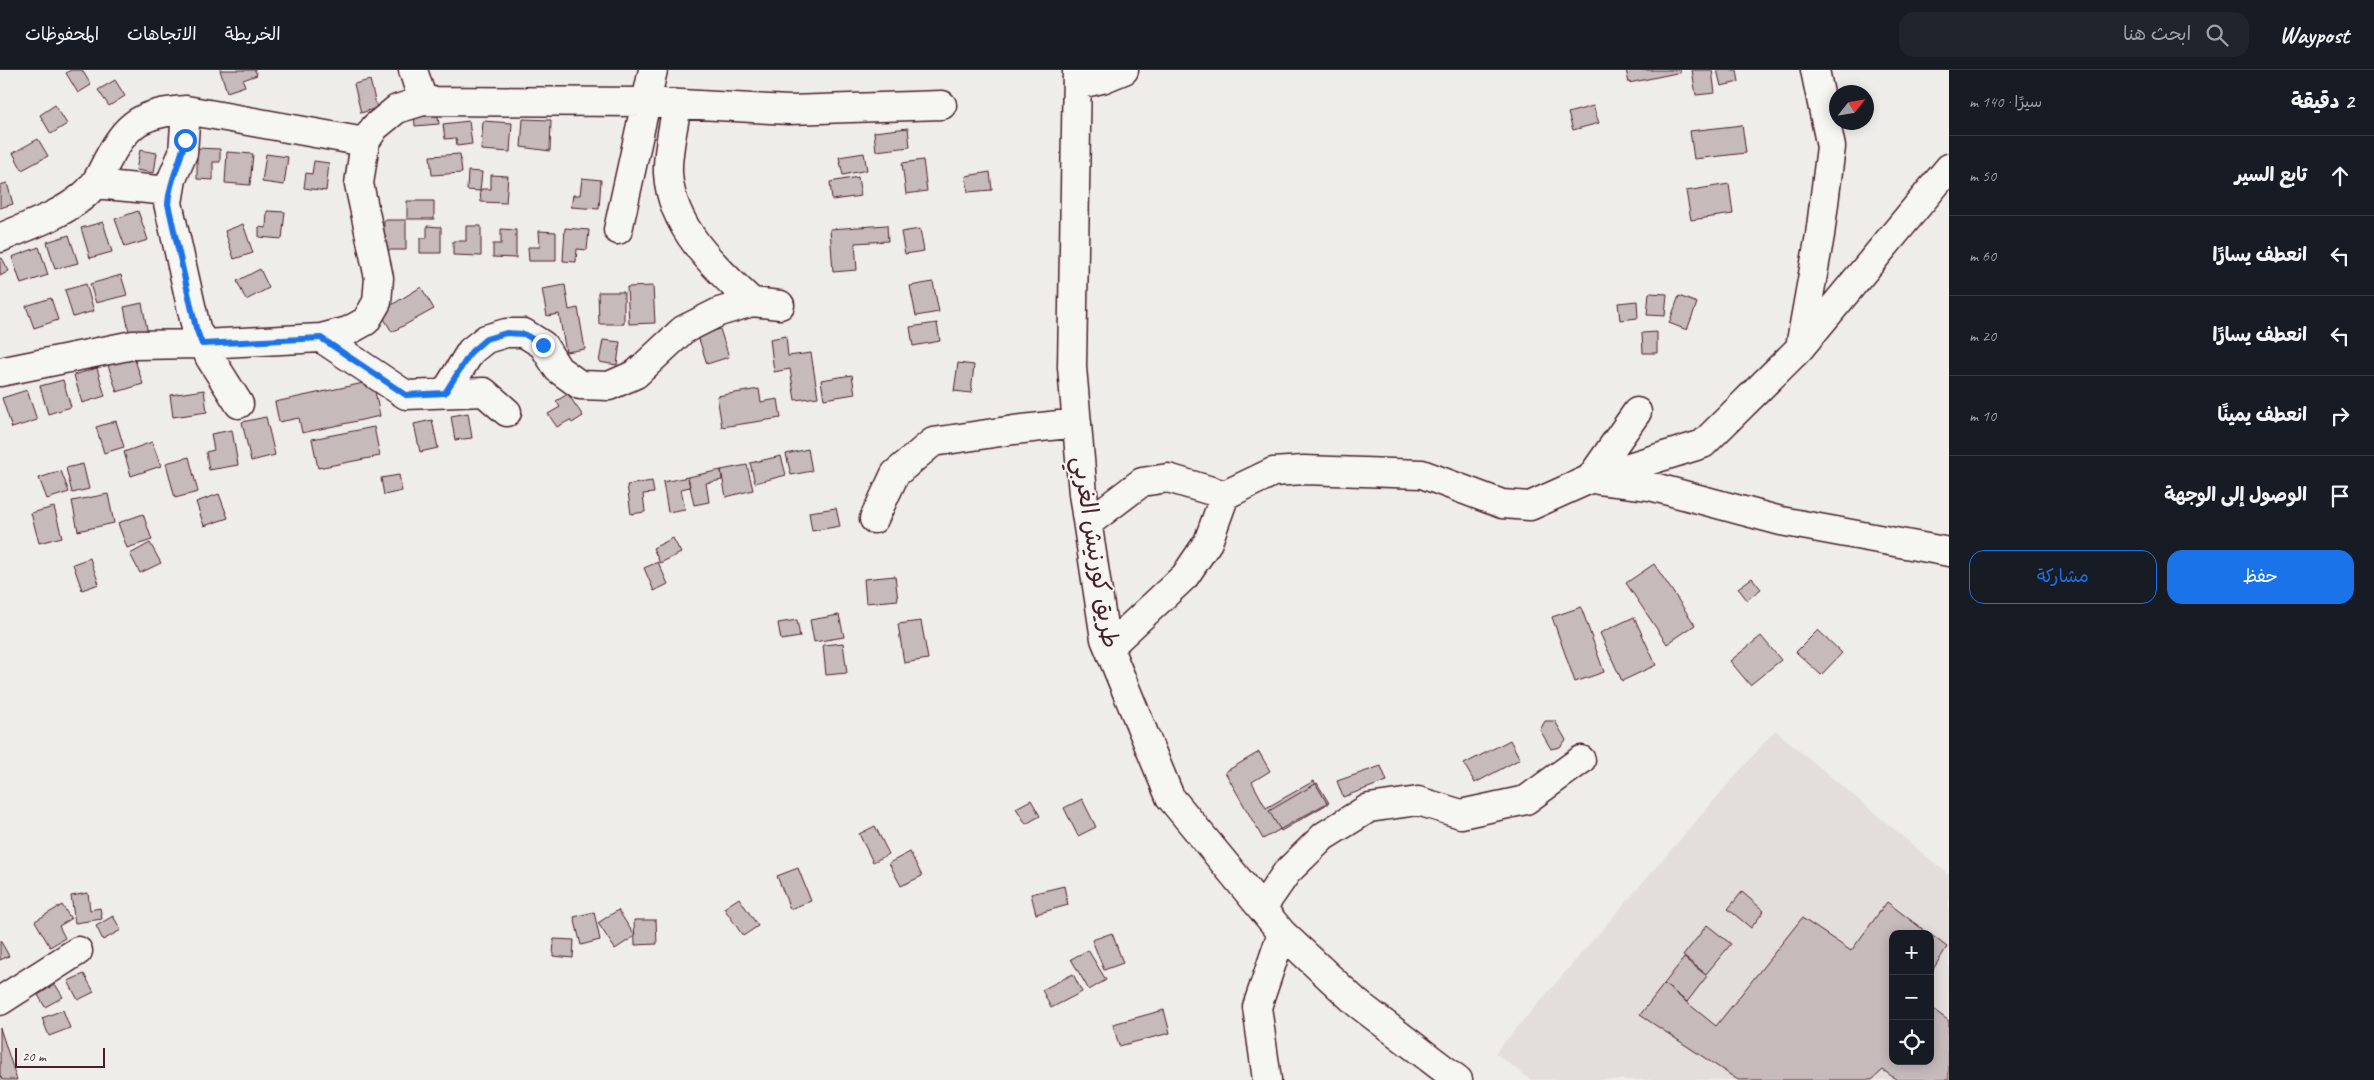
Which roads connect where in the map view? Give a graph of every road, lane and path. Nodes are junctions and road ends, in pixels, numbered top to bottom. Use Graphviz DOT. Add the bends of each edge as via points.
graph roads {
  1 [pos="413,70"];
  2 [pos="653,70"];
  3 [pos="1124,70"];
  4 [pos="1815,70"];
  5 [pos="1077,78"];
  6 [pos="422,101"];
  7 [pos="646,102"];
  8 [pos="677,104"];
  9 [pos="942,105"];
  10 [pos="186,110"];
  11 [pos="364,142"];
  12 [pos="1949,168"];
  13 [pos="95,184"];
  14 [pos="169,190"];
  15 [pos="618,230"];
  16 [pos="0,238"];
  17 [pos="752,302"];
  18 [pos="780,305"];
  19 [pos="321,338"];
  20 [pos="202,344"];
  21 [pos="1799,349"];
  22 [pos="0,372"];
  23 [pos="445,393"];
  24 [pos="239,404"];
  25 [pos="507,412"];
  26 [pos="1637,412"];
  27 [pos="1077,423"];
  28 [pos="1590,479"];
  29 [pos="1225,494"];
  30 [pos="874,519"];
  31 [pos="1088,523"];
  32 [pos="1949,552"];
  33 [pos="1109,647"];
  34 [pos="1581,760"];
  35 [pos="1262,908"];
  36 [pos="1282,933"];
  37 [pos="78,951"];
  38 [pos="0,1001"];
  39 [pos="1267,1080"];
  40 [pos="1458,1080"];
  1 -- 6 [label="street"];
  2 -- 7 [label="street"];
  3 -- 5 [label="street" via="1102,79"];
  4 -- 21 [label="street" via="1831,147 1820,235"];
  5 -- 27 [label="street, طريق كورنيش الغربي" via="1072,367"];
  6 -- 7 [label="street"];
  6 -- 11 [label="street" via="397,109 375,127"];
  7 -- 8 [label="street"];
  7 -- 15 [label="street"];
  8 -- 9 [label="street" via="789,110"];
  8 -- 17 [label="street" via="668,172 672,200 698,247"];
  10 -- 11 [label="street"];
  10 -- 13 [label="street" via="162,112 139,119 112,150"];
  10 -- 14 [label="street" via="182,153"];
  11 -- 19 [label="street" via="359,184 379,278 377,302 366,321"];
  12 -- 21 [label="street"];
  13 -- 14 [label="street"];
  13 -- 16 [label="street" via="68,206"];
  14 -- 20 [label="street" via="171,216"];
  17 -- 18 [label="street"];
  17 -- 23 [label="street" via="719,312 683,330 636,374 609,386 580,385 558,369 543,345 524,334 506,333 492,337 471,352"];
  19 -- 20 [label="street"];
  19 -- 23 [label="street" via="406,395"];
  20 -- 22 [label="street" via="132,345"];
  20 -- 24 [label="street"];
  21 -- 28 [label="street" via="1703,444"];
  23 -- 25 [label="street" via="484,392"];
  26 -- 28 [label="street"];
  27 -- 30 [label="street" via="933,442 895,474"];
  27 -- 31 [label="street, طريق كورنيش الغربي"];
  28 -- 29 [label="street" via="1530,506 1502,504 1422,474 1273,472"];
  28 -- 32 [label="street" via="1650,486 1781,521"];
  29 -- 31 [label="street" via="1168,478 1142,482"];
  29 -- 33 [label="street" via="1208,542 1186,576"];
  31 -- 33 [label="street, طريق كورنيش الغربي" via="1105,639"];
  33 -- 35 [label="street, طريق كورنيش الغربي" via="1170,797"];
  34 -- 35 [label="street" via="1526,800 1461,814 1418,801 1369,808 1324,836 1287,872"];
  35 -- 36 [label="street, طريق كورنيش الغربي"];
  36 -- 39 [label="street" via="1257,1007"];
  36 -- 40 [label="street, طريق كورنيش الغربي" via="1357,1003"];
  37 -- 38 [label="street"];
}
